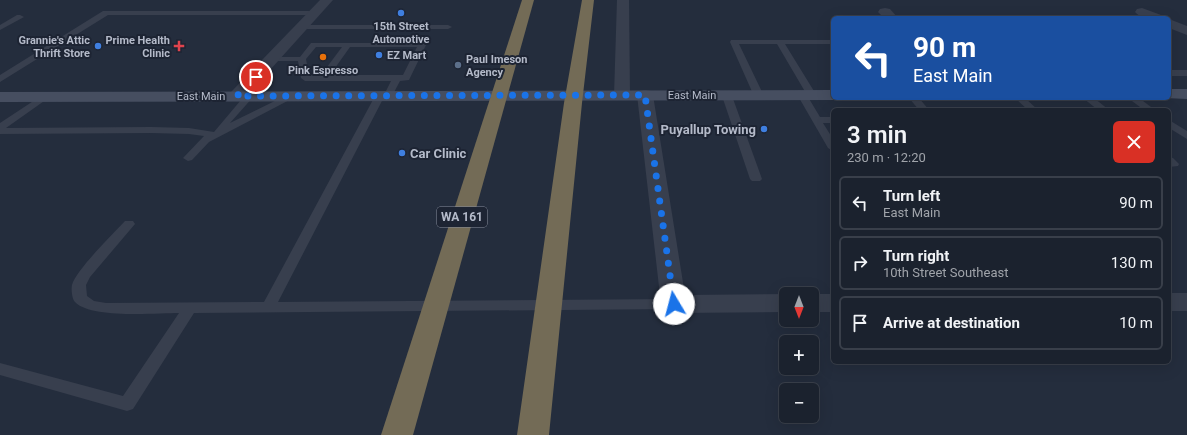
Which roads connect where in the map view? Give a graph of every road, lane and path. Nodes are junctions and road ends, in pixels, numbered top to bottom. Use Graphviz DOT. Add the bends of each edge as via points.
graph roads {
  1 [pos="327,0"];
  2 [pos="525,0"];
  3 [pos="528,0"];
  4 [pos="588,0"];
  5 [pos="594,0"];
  6 [pos="623,0"];
  7 [pos="1142,12"];
  8 [pos="315,13"];
  9 [pos="1151,16"];
  10 [pos="20,17"];
  11 [pos="1171,24"];
  12 [pos="302,27"];
  13 [pos="448,27"];
  14 [pos="0,28"];
  15 [pos="584,28"];
  16 [pos="1187,31"];
  17 [pos="516,39"];
  18 [pos="780,42"];
  19 [pos="831,42"];
  20 [pos="348,45"];
  21 [pos="272,59"];
  22 [pos="302,59"];
  23 [pos="1171,73"];
  24 [pos="1187,73"];
  25 [pos="324,78"];
  26 [pos="397,78"];
  27 [pos="0,79"];
  28 [pos="1171,94"];
  29 [pos="1187,94"];
  30 [pos="622,95"];
  31 [pos="645,95"];
  32 [pos="831,95"];
  33 [pos="0,96"];
  34 [pos="44,96"];
  35 [pos="243,96"];
  36 [pos="292,96"];
  37 [pos="384,96"];
  38 [pos="727,96"];
  39 [pos="759,96"];
  40 [pos="808,96"];
  41 [pos="916,100"];
  42 [pos="1022,100"];
  43 [pos="1091,100"];
  44 [pos="1136,100"];
  45 [pos="922,108"];
  46 [pos="1031,108"];
  47 [pos="1101,108"];
  48 [pos="1147,108"];
  49 [pos="817,120"];
  50 [pos="831,120"];
  51 [pos="1171,124"];
  52 [pos="0,129"];
  53 [pos="215,135"];
  54 [pos="1187,136"];
  55 [pos="831,144"];
  56 [pos="188,158"];
  57 [pos="756,178"];
  58 [pos="129,224"];
  59 [pos="1171,302"];
  60 [pos="1187,302"];
  61 [pos="779,303"];
  62 [pos="819,303"];
  63 [pos="831,303"];
  64 [pos="674,304"];
  65 [pos="268,307"];
  66 [pos="190,308"];
  67 [pos="0,369"];
  68 [pos="397,435"];
  69 [pos="533,435"];
  1 -- 8 [label="street"];
  2 -- 17 [label="highway"];
  3 -- 17 [label="highway, WA 161"];
  4 -- 15 [label="highway"];
  5 -- 15 [label="highway"];
  6 -- 30 [label="street"];
  7 -- 9 [label="street"];
  8 -- 12 [label="street"];
  8 -- 27 [label="lane" via="106,13"];
  10 -- 14 [label="lane"];
  11 -- 16 [label="street"];
  12 -- 13 [label="lane"];
  12 -- 21 [label="street"];
  15 -- 69 [label="highway"];
  17 -- 68 [label="highway, WA 161"];
  18 -- 19 [label="lane"];
  18 -- 39 [label="lane" via="734,42"];
  18 -- 40 [label="lane"];
  20 -- 22 [label="lane" via="314,45"];
  20 -- 25 [label="lane"];
  20 -- 26 [label="lane" via="422,45 406,78"];
  21 -- 22 [label="lane"];
  21 -- 35 [label="street"];
  22 -- 25 [label="lane" via="305,78"];
  23 -- 24 [label="lane"];
  25 -- 26 [label="lane"];
  26 -- 37 [label="lane"];
  28 -- 29 [label="main road"];
  30 -- 31 [label="main road, East Main"];
  30 -- 37 [label="main road, East Main"];
  31 -- 38 [label="main road, East Main"];
  31 -- 64 [label="street"];
  32 -- 40 [label="main road, East Main"];
  33 -- 34 [label="main road, East Main"];
  34 -- 35 [label="main road, East Main"];
  34 -- 52 [label="lane"];
  35 -- 36 [label="main road, East Main"];
  35 -- 53 [label="lane"];
  36 -- 37 [label="main road, East Main"];
  36 -- 53 [label="lane"];
  37 -- 65 [label="lane"];
  38 -- 39 [label="main road, East Main"];
  38 -- 57 [label="lane"];
  39 -- 40 [label="main road, East Main"];
  40 -- 49 [label="lane"];
  41 -- 45 [label="lane"];
  42 -- 46 [label="lane"];
  43 -- 47 [label="lane"];
  44 -- 48 [label="lane"];
  49 -- 50 [label="lane"];
  49 -- 55 [label="lane"];
  51 -- 54 [label="lane"];
  52 -- 53 [label="lane" via="189,131"];
  53 -- 56 [label="lane" via="205,140"];
  58 -- 66 [label="lane" via="84,275 79,285 80,299 91,305 106,308"];
  59 -- 60 [label="street"];
  61 -- 64 [label="street"];
  62 -- 63 [label="street"];
  64 -- 65 [label="lane"];
  65 -- 66 [label="lane"];
  66 -- 67 [label="lane" via="127,404"];
}
